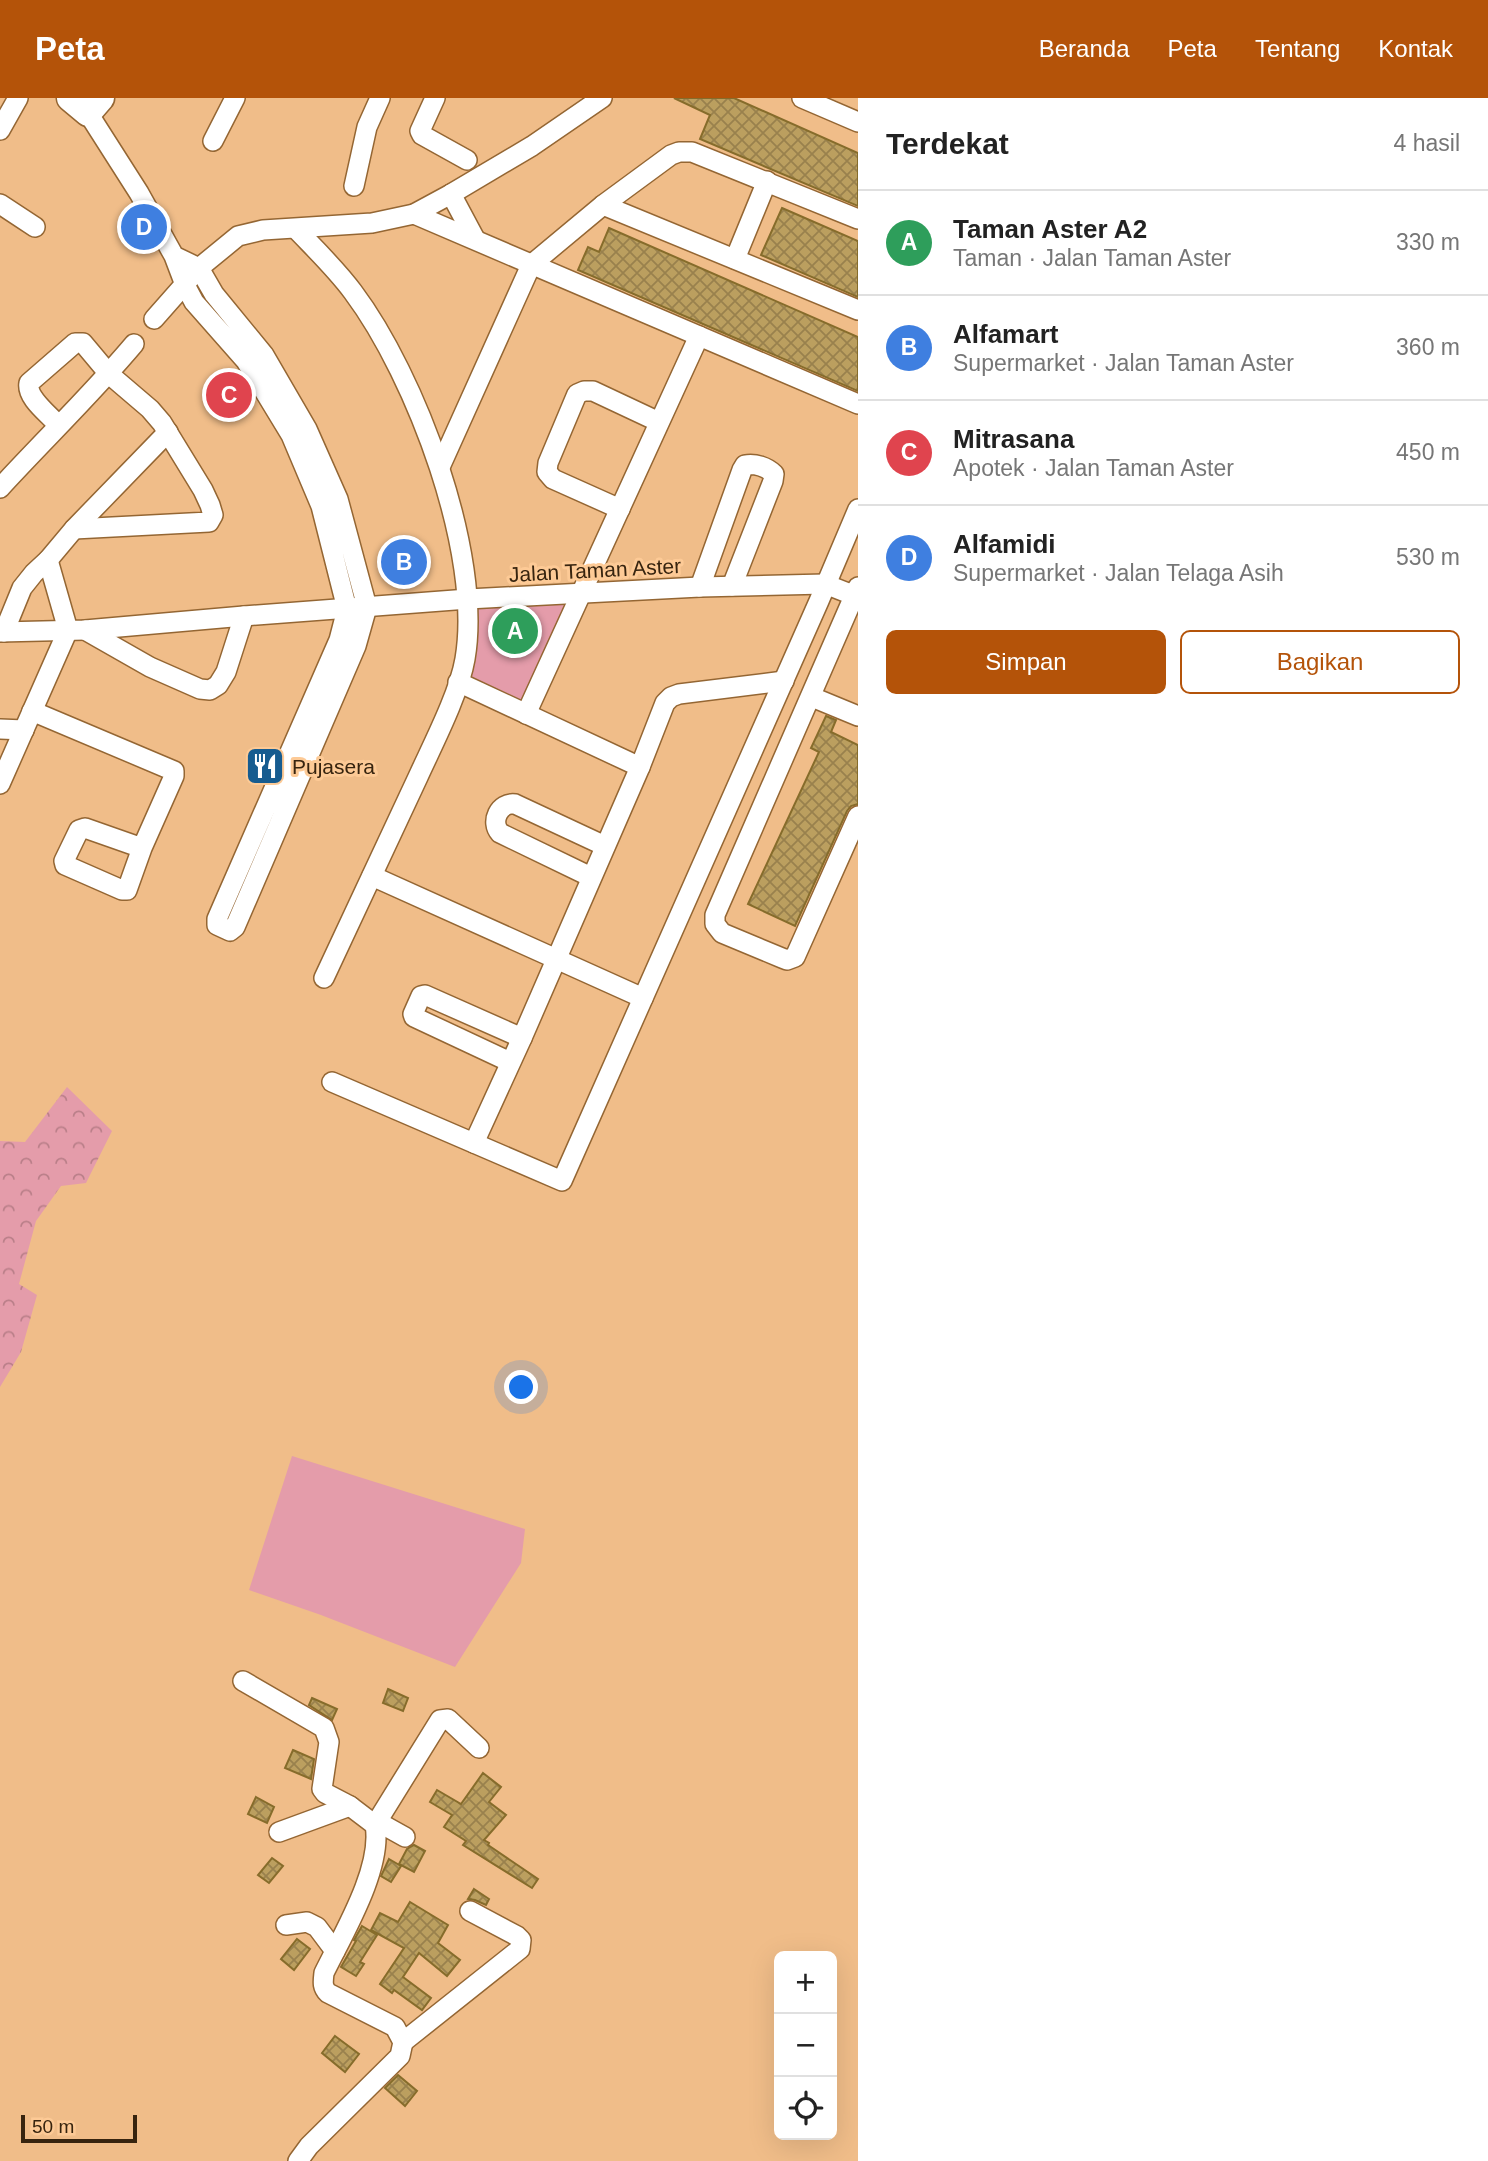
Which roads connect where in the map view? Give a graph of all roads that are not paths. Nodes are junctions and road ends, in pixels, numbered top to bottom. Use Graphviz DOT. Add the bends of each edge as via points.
graph roads {
  1 [pos="18,98"];
  2 [pos="235,98"];
  3 [pos="380,98"];
  4 [pos="435,98"];
  5 [pos="602,98"];
  6 [pos="802,98"];
  7 [pos="87,103"];
  8 [pos="858,122"];
  9 [pos="0,130"];
  10 [pos="213,141"];
  11 [pos="467,160"];
  12 [pos="767,181"];
  13 [pos="354,186"];
  14 [pos="451,194"];
  15 [pos="0,204"];
  16 [pos="603,205"];
  17 [pos="414,214"];
  18 [pos="858,219"];
  19 [pos="35,227"];
  20 [pos="296,229"];
  21 [pos="475,239"];
  22 [pos="174,256"];
  23 [pos="735,259"];
  24 [pos="531,265"];
  25 [pos="200,268"];
  26 [pos="185,285"];
  27 [pos="858,310"];
  28 [pos="154,319"];
  29 [pos="699,336"];
  30 [pos="134,344"];
  31 [pos="109,374"];
  32 [pos="858,404"];
  33 [pos="659,422"];
  34 [pos="58,425"];
  35 [pos="169,432"];
  36 [pos="440,467"];
  37 [pos="0,488"];
  38 [pos="620,509"];
  39 [pos="858,509"];
  40 [pos="74,529"];
  41 [pos="48,560"];
  42 [pos="825,584"];
  43 [pos="732,586"];
  44 [pos="700,587"];
  45 [pos="583,593"];
  46 [pos="857,593"];
  47 [pos="468,599"];
  48 [pos="368,607"];
  49 [pos="347,608"];
  50 [pos="244,616"];
  51 [pos="76,630"];
  52 [pos="2,632"];
  53 [pos="784,681"];
  54 [pos="458,682"];
  55 [pos="811,697"];
  56 [pos="32,711"];
  57 [pos="526,714"];
  58 [pos="858,716"];
  59 [pos="0,729"];
  60 [pos="24,730"];
  61 [pos="640,767"];
  62 [pos="0,785"];
  63 [pos="858,816"];
  64 [pos="605,846"];
  65 [pos="142,848"];
  66 [pos="849,862"];
  67 [pos="373,876"];
  68 [pos="591,877"];
  69 [pos="556,958"];
  70 [pos="324,978"];
  71 [pos="643,999"];
  72 [pos="522,1038"];
  73 [pos="510,1062"];
  74 [pos="332,1082"];
  75 [pos="474,1143"];
  76 [pos="243,1681"];
  77 [pos="479,1748"];
  78 [pos="350,1806"];
  79 [pos="376,1824"];
  80 [pos="279,1832"];
  81 [pos="405,1837"];
  82 [pos="470,1911"];
  83 [pos="286,1925"];
  84 [pos="335,1951"];
  85 [pos="403,2042"];
  86 [pos="298,2161"];
  1 -- 9 [label="street"];
  2 -- 10 [label="street"];
  3 -- 13 [label="street" via="367,127"];
  4 -- 11 [label="street" via="422,135"];
  5 -- 14 [label="street"];
  6 -- 8 [label="street"];
  7 -- 22 [label="street"];
  12 -- 16 [label="street" via="692,152 679,152"];
  12 -- 18 [label="street"];
  12 -- 23 [label="street"];
  14 -- 17 [label="street"];
  14 -- 21 [label="street"];
  15 -- 19 [label="street"];
  16 -- 23 [label="street"];
  16 -- 24 [label="street"];
  17 -- 20 [label="street" via="372,223"];
  17 -- 21 [label="street"];
  20 -- 25 [label="street" via="238,236"];
  20 -- 36 [label="street" via="353,292 375,326 397,365"];
  21 -- 24 [label="street"];
  22 -- 25 [label="street"];
  22 -- 26 [label="street"];
  23 -- 27 [label="street"];
  24 -- 29 [label="street"];
  24 -- 36 [label="street"];
  25 -- 26 [label="street"];
  25 -- 48 [label="street" via="214,294 264,355 307,429 338,499"];
  26 -- 28 [label="street"];
  26 -- 49 [label="street" via="194,302 246,361 291,435 321,506"];
  29 -- 32 [label="street"];
  29 -- 33 [label="street"];
  30 -- 31 [label="street"];
  31 -- 34 [label="street"];
  31 -- 34 [label="street" via="78,342 36,375 27,388 30,395"];
  31 -- 35 [label="street"];
  33 -- 38 [label="street"];
  33 -- 38 [label="street" via="593,391 577,394 547,472 552,479"];
  34 -- 37 [label="street"];
  35 -- 40 [label="street"];
  35 -- 40 [label="street" via="210,505 213,515 209,522"];
  36 -- 47 [label="street"];
  38 -- 45 [label="street"];
  39 -- 42 [label="street"];
  40 -- 41 [label="street"];
  41 -- 51 [label="street"];
  41 -- 52 [label="street" via="22,588"];
  42 -- 43 [label="street, Jalan Taman Aster"];
  42 -- 46 [label="street"];
  42 -- 53 [label="street"];
  43 -- 44 [label="street, Jalan Taman Aster"];
  43 -- 44 [label="street" via="773,481 769,470 751,464 742,470"];
  44 -- 45 [label="street, Jalan Taman Aster"];
  45 -- 47 [label="street, Jalan Taman Aster"];
  45 -- 57 [label="street"];
  46 -- 55 [label="street"];
  47 -- 48 [label="street, Jalan Taman Aster"];
  47 -- 54 [label="street" via="465,659"];
  48 -- 49 [label="street, Jalan Taman Aster"];
  48 -- 49 [label="street" via="351,659 230,931 217,925 217,919 339,640"];
  49 -- 50 [label="street, Jalan Taman Aster"];
  50 -- 51 [label="street, Jalan Taman Aster"];
  50 -- 51 [label="street" via="226,672 210,691"];
  51 -- 52 [label="street, Jalan Taman Aster"];
  51 -- 56 [label="street"];
  53 -- 61 [label="street" via="671,697"];
  53 -- 71 [label="street"];
  54 -- 57 [label="street"];
  54 -- 67 [label="street"];
  55 -- 58 [label="street"];
  55 -- 66 [label="street" via="715,915 715,924 722,933 782,958 795,957"];
  56 -- 60 [label="street"];
  56 -- 65 [label="street" via="174,771"];
  57 -- 61 [label="street"];
  59 -- 60 [label="street"];
  60 -- 62 [label="street"];
  61 -- 64 [label="street"];
  63 -- 66 [label="street"];
  64 -- 68 [label="street"];
  64 -- 68 [label="street" via="515,804 502,806 495,821 500,834"];
  67 -- 69 [label="street"];
  67 -- 70 [label="street"];
  68 -- 69 [label="street"];
  69 -- 71 [label="street"];
  69 -- 72 [label="street"];
  71 -- 75 [label="street" via="562,1181"];
  72 -- 73 [label="street"];
  72 -- 73 [label="street" via="421,996 414,1017"];
  73 -- 75 [label="street"];
  74 -- 75 [label="street"];
  76 -- 78 [label="street" via="324,1728 329,1742 322,1788"];
  77 -- 79 [label="street" via="448,1719 440,1720"];
  78 -- 79 [label="street"];
  78 -- 80 [label="street"];
  79 -- 81 [label="street"];
  79 -- 84 [label="street" via="372,1870"];
  82 -- 85 [label="street" via="517,1936 520,1949"];
  83 -- 84 [label="street" via="307,1922 317,1927"];
  84 -- 85 [label="street" via="324,1973 324,1989 395,2027"];
  85 -- 86 [label="street" via="400,2056"];
}
